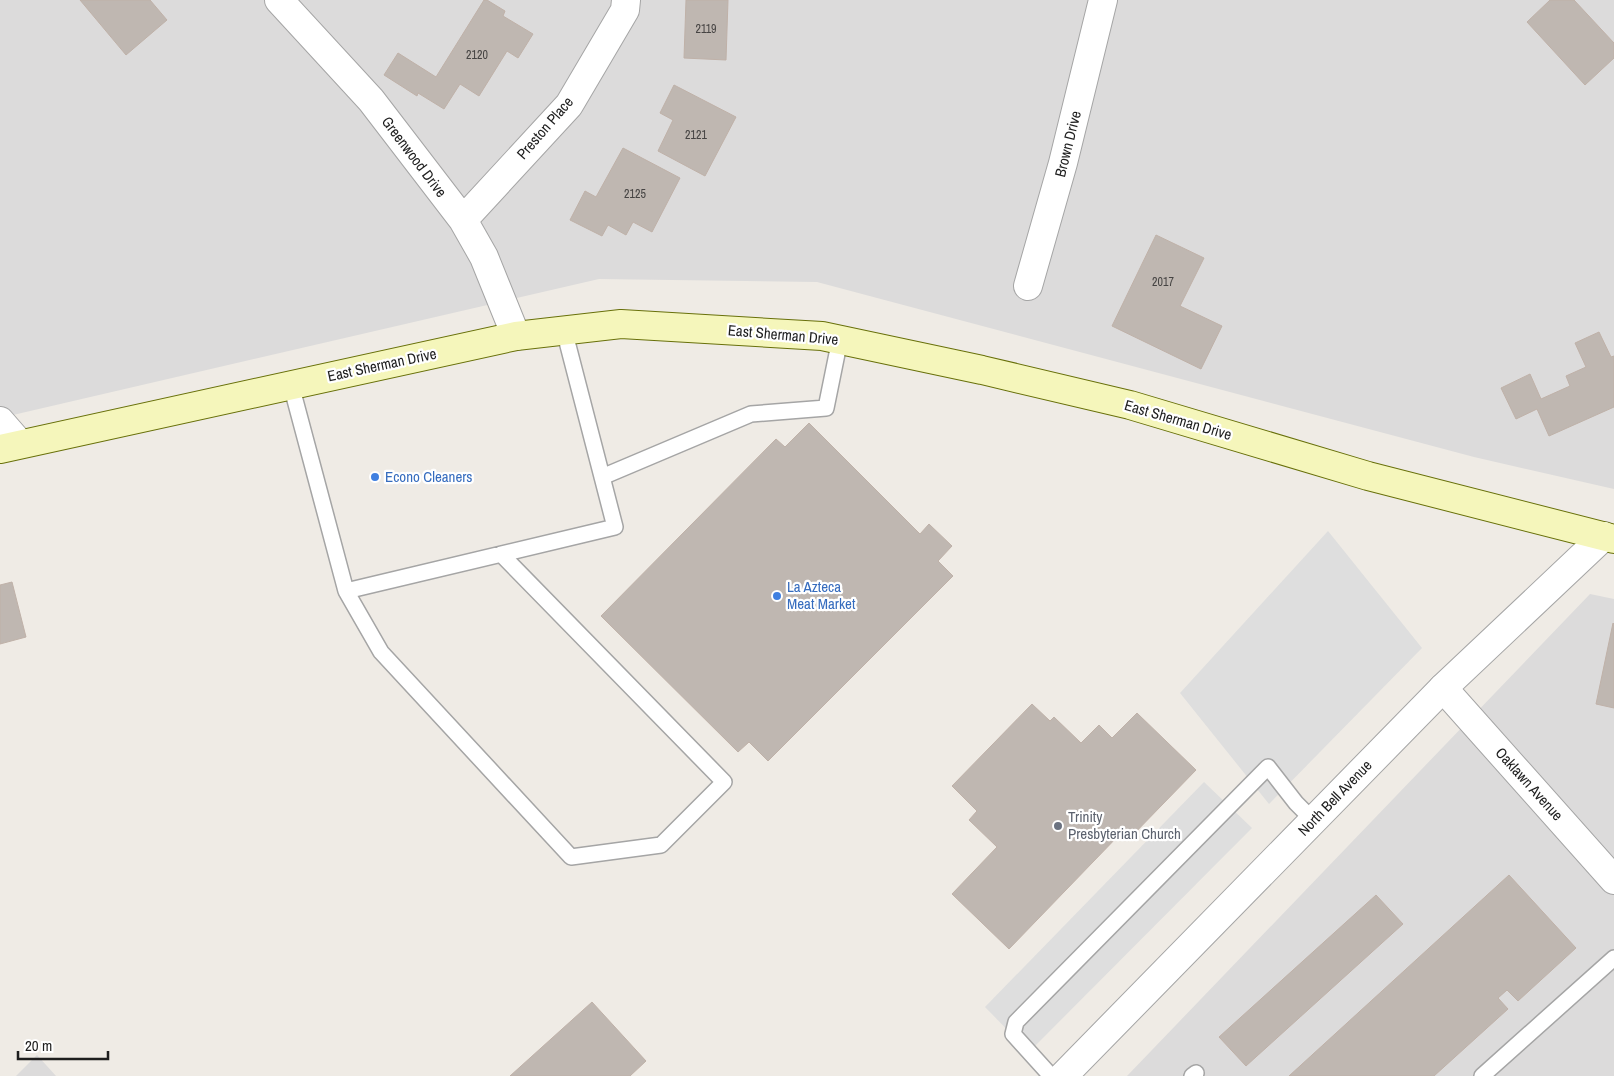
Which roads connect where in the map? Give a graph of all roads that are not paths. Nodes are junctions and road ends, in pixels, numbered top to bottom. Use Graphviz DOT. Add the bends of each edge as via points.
graph roads {
  1 [pos="280,0"];
  2 [pos="626,0"];
  3 [pos="1103,0"];
  4 [pos="462,220"];
  5 [pos="1028,286"];
  6 [pos="564,330"];
  7 [pos="516,336"];
  8 [pos="840,340"];
  9 [pos="291,385"];
  10 [pos="0,421"];
  11 [pos="10,447"];
  12 [pos="602,477"];
  13 [pos="1611,534"];
  14 [pos="501,554"];
  15 [pos="346,591"];
  16 [pos="1443,688"];
  17 [pos="1314,820"];
  18 [pos="1614,880"];
  19 [pos="1614,958"];
  20 [pos="1066,1074"];
  21 [pos="1482,1076"];
  1 -- 4 [label="street, Greenwood Drive" via="371,100"];
  2 -- 4 [label="street, Preston Place" via="625,10 569,105"];
  3 -- 5 [label="street, Brown Drive" via="1063,163"];
  4 -- 7 [label="street, Greenwood Drive" via="484,257"];
  6 -- 7 [label="main road, East Sherman Drive"];
  6 -- 8 [label="main road, East Sherman Drive" via="621,324 822,336"];
  6 -- 12 [label="lane"];
  7 -- 9 [label="main road, East Sherman Drive"];
  8 -- 12 [label="lane" via="826,408 751,414"];
  8 -- 13 [label="main road, East Sherman Drive" via="1130,406 1368,476"];
  9 -- 11 [label="main road, East Sherman Drive"];
  9 -- 15 [label="lane"];
  10 -- 11 [label="street"];
  12 -- 14 [label="lane" via="615,527"];
  13 -- 16 [label="street, North Bell Avenue"];
  14 -- 15 [label="lane"];
  14 -- 15 [label="lane" via="724,782 660,845 572,856 381,652"];
  16 -- 17 [label="street, North Bell Avenue"];
  16 -- 18 [label="street, Oaklawn Avenue"];
  17 -- 20 [label="street, North Bell Avenue"];
  17 -- 20 [label="lane" via="1268,767 1016,1022 1013,1034"];
  19 -- 21 [label="lane"];
}
